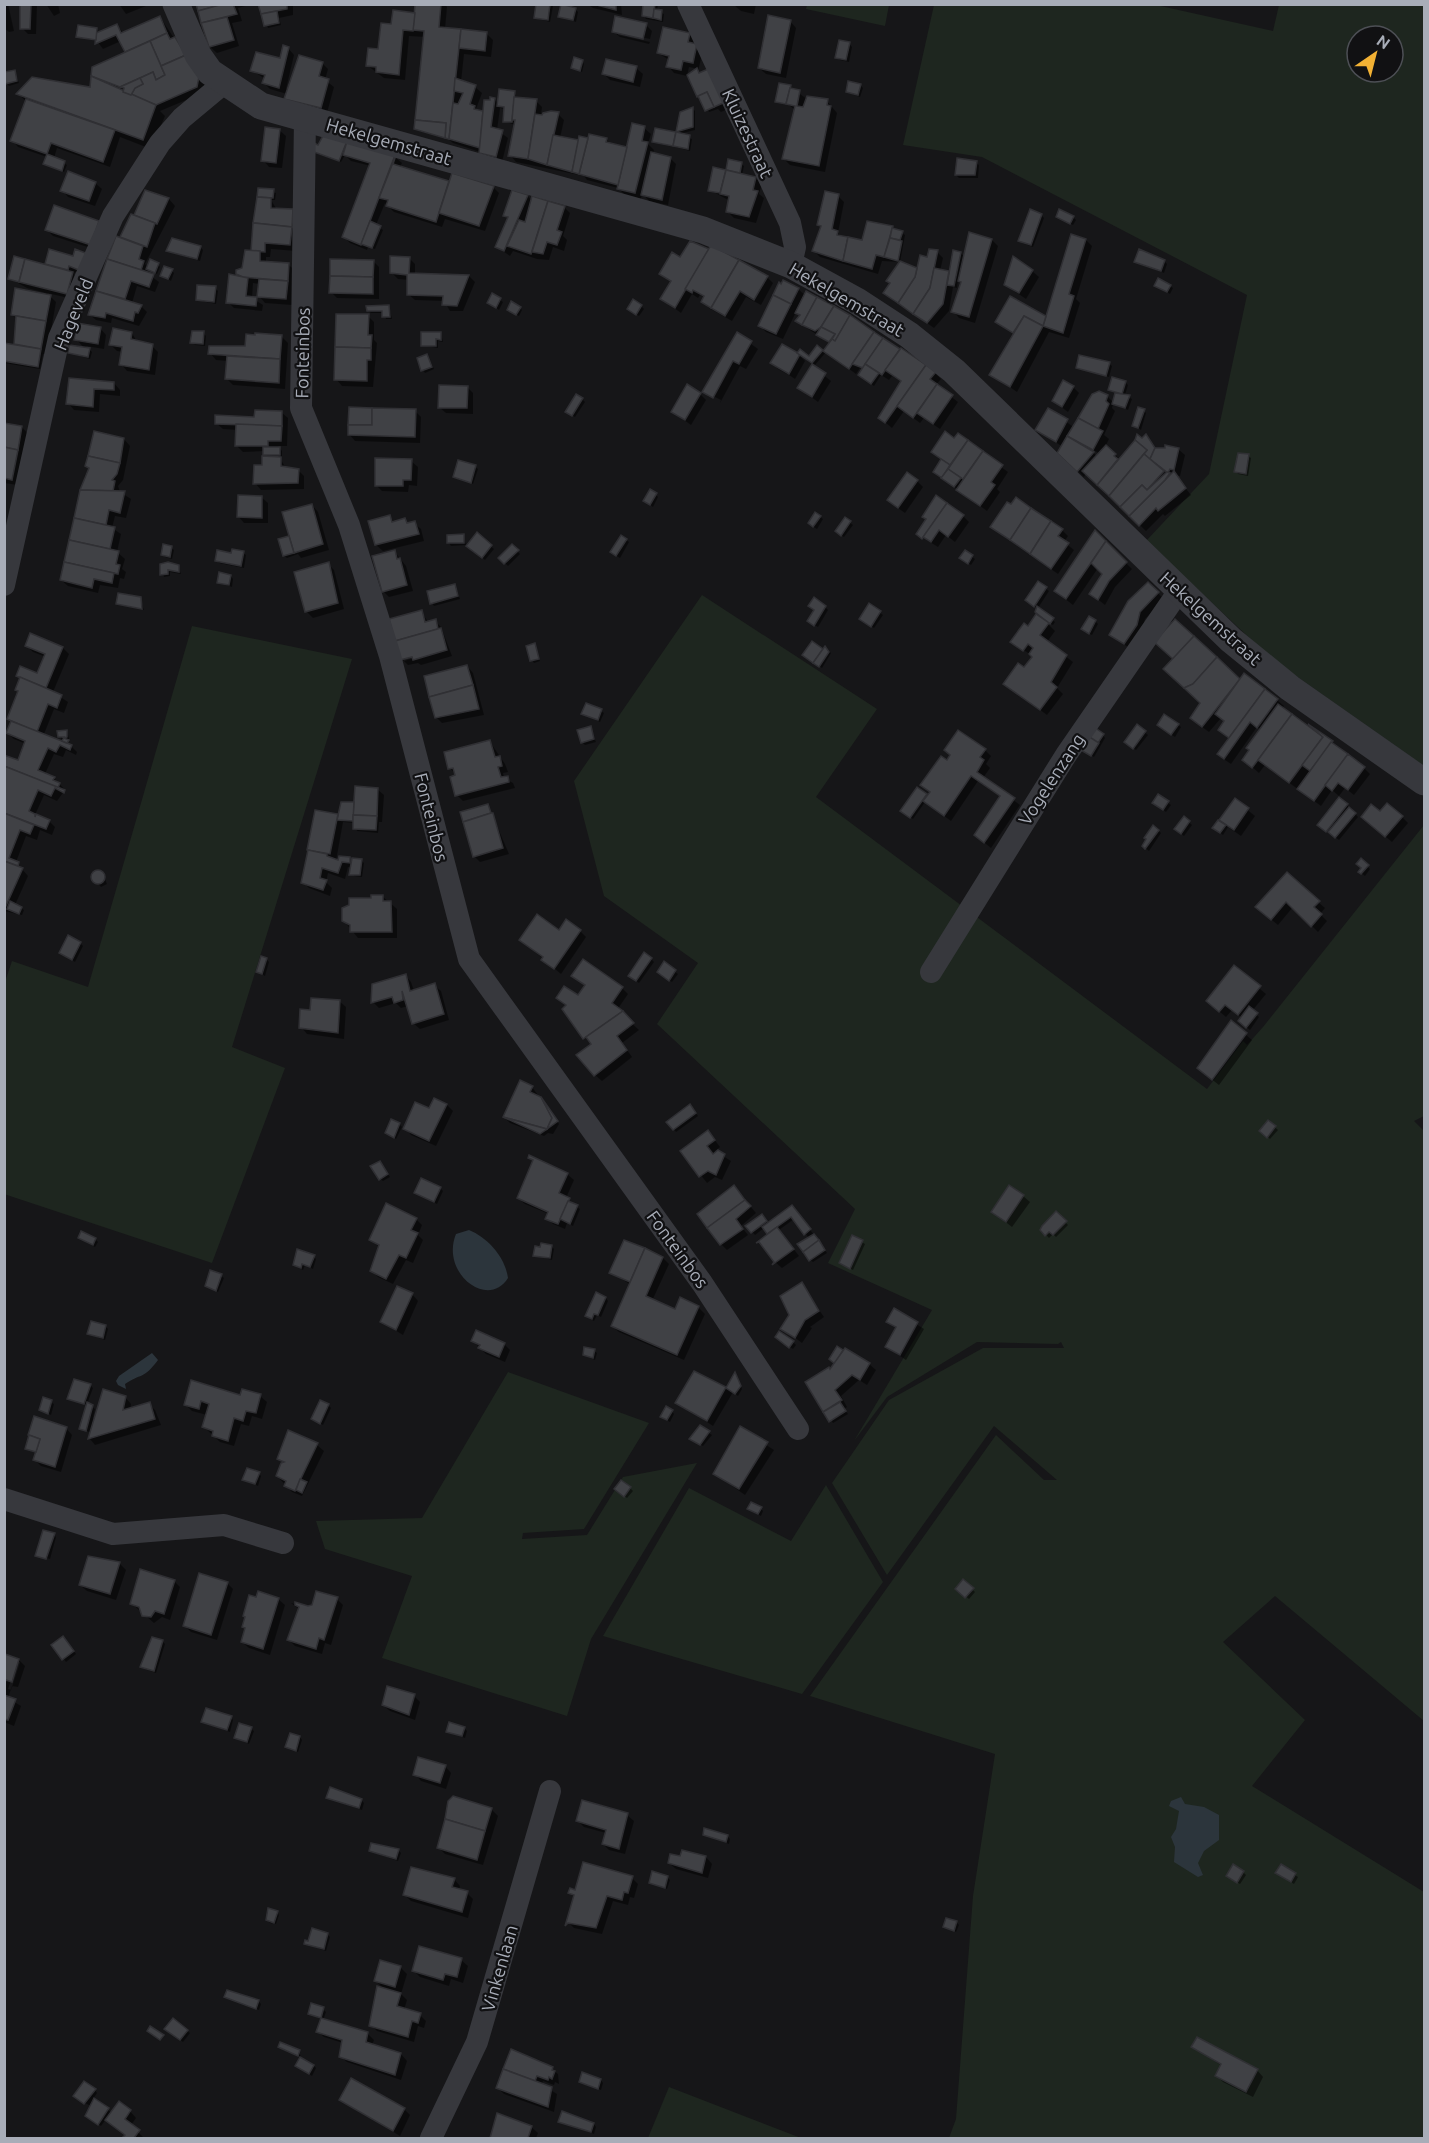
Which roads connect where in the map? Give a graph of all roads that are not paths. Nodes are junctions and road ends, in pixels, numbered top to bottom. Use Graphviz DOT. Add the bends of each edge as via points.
graph roads {
  1 [pos="176,4"];
  2 [pos="688,4"];
  3 [pos="224,83"];
  4 [pos="305,118"];
  5 [pos="792,265"];
  6 [pos="4,585"];
  7 [pos="1179,591"];
  8 [pos="1425,782"];
  9 [pos="931,972"];
  10 [pos="798,1429"];
  11 [pos="4,1499"];
  12 [pos="283,1542"];
  13 [pos="549,1791"];
  14 [pos="431,2139"];
  1 -- 3 [label="street, Hekelgemstraat" via="198,54 210,72"];
  2 -- 5 [label="street, Kluizestraat" via="790,223 795,247"];
  3 -- 4 [label="street, Hekelgemstraat" via="261,106"];
  3 -- 6 [label="street, Hageveld" via="182,118 160,143 113,216 68,316 59,338"];
  4 -- 5 [label="street, Hekelgemstraat" via="703,230"];
  4 -- 10 [label="street, Fonteinbos" via="301,408 349,525 392,662 469,959 702,1283"];
  5 -- 7 [label="street, Hekelgemstraat" via="909,335 954,371"];
  7 -- 8 [label="street, Hekelgemstraat" via="1290,688"];
  7 -- 9 [label="street, Vogelenzang" via="1066,755"];
  11 -- 12 [label="street" via="113,1534 224,1525"];
  13 -- 14 [label="street, Vinkenlaan" via="477,2042"];
}
